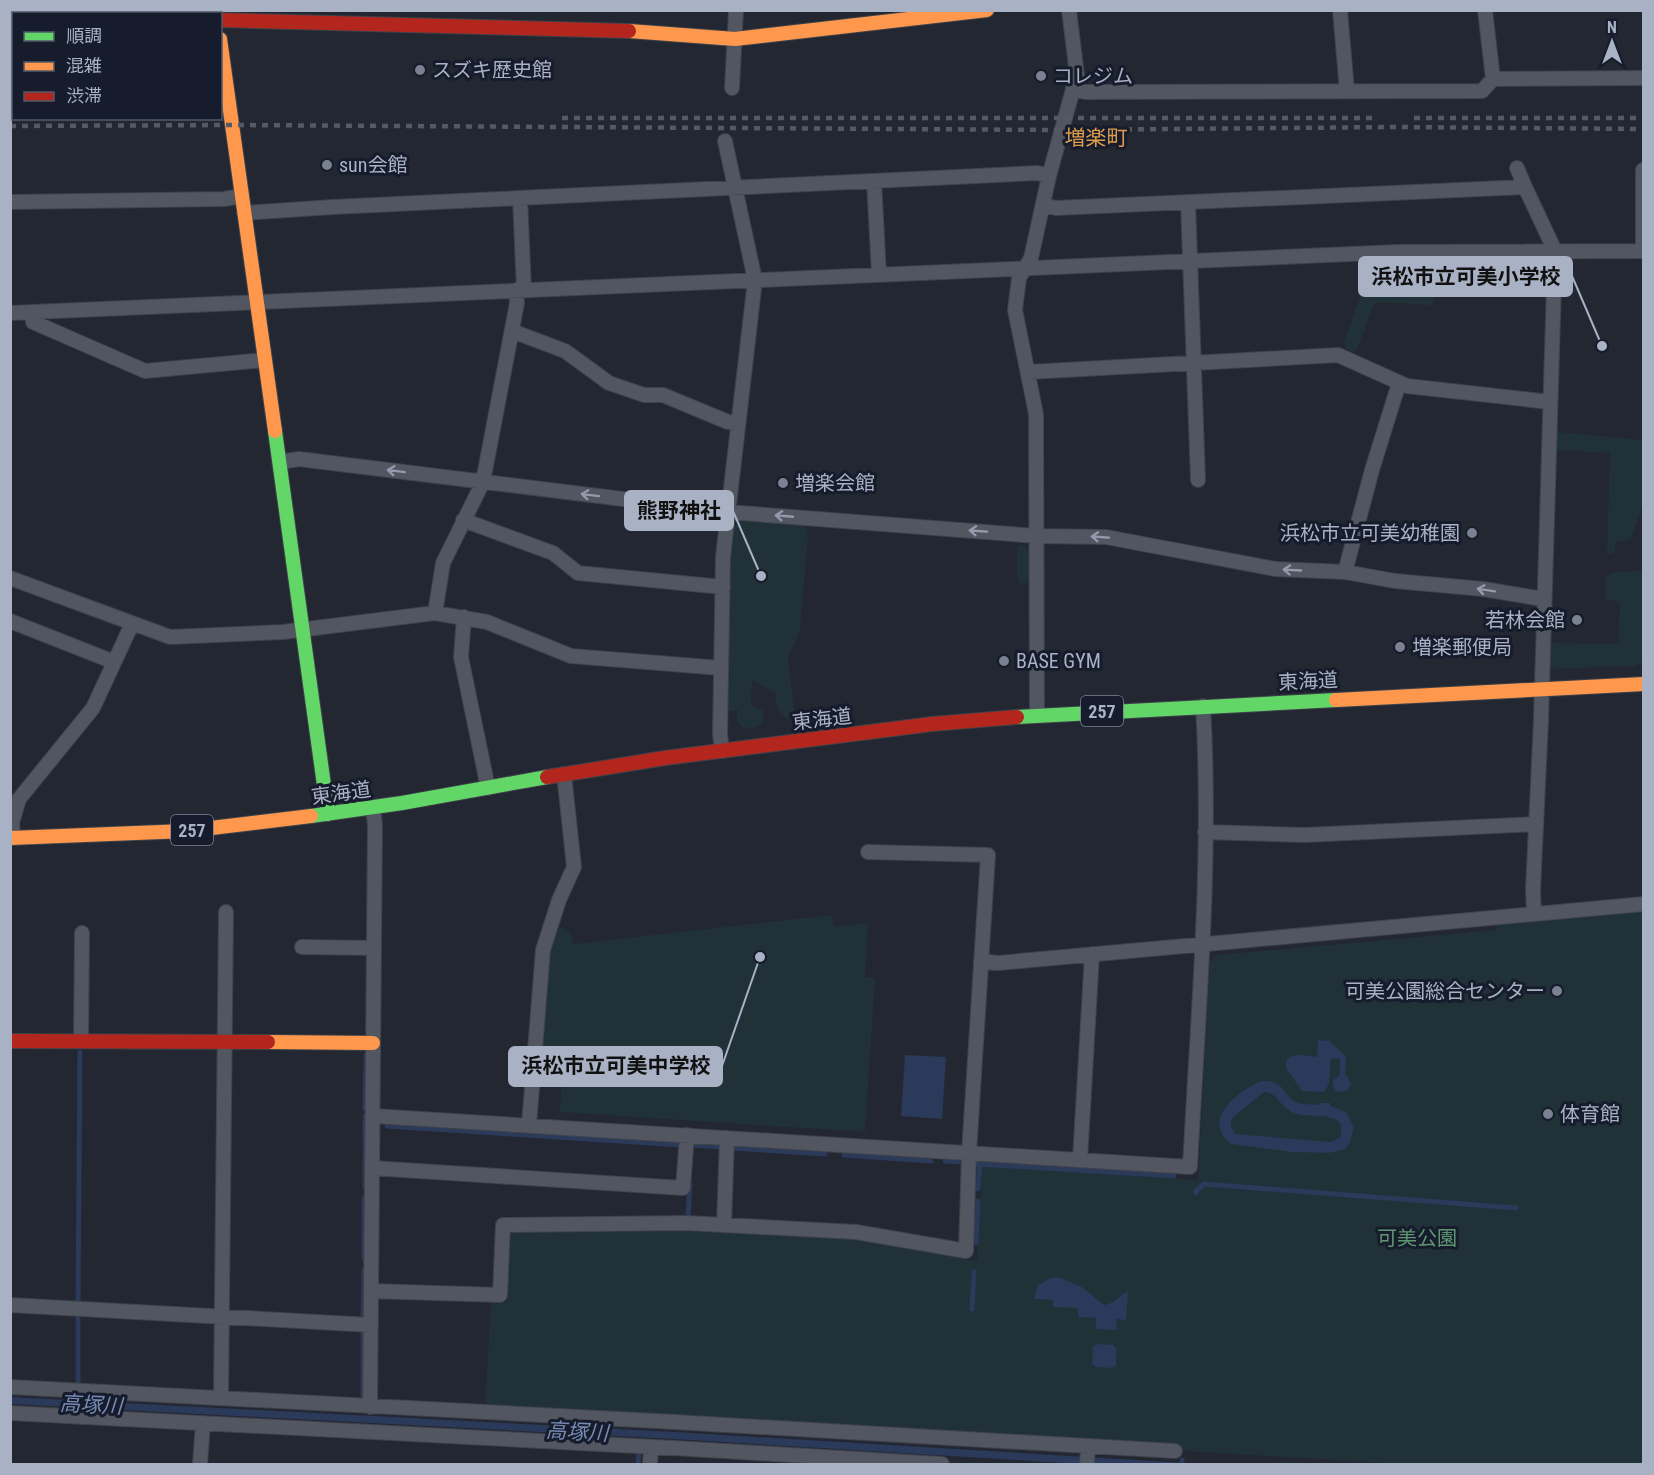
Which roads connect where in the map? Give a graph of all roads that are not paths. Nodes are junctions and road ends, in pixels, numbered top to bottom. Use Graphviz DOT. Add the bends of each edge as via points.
graph roads {
  1 [pos="736,10"];
  2 [pos="987,10"];
  3 [pos="1069,10"];
  4 [pos="1340,10"];
  5 [pos="1485,10"];
  6 [pos="907,15"];
  7 [pos="222,20"];
  8 [pos="735,39"];
  9 [pos="222,53"];
  10 [pos="1644,78"];
  11 [pos="1492,79"];
  12 [pos="732,88"];
  13 [pos="1073,88"];
  14 [pos="1347,91"];
  15 [pos="725,141"];
  16 [pos="1517,168"];
  17 [pos="1643,170"];
  18 [pos="1049,176"];
  19 [pos="874,181"];
  20 [pos="735,188"];
  21 [pos="1525,188"];
  22 [pos="242,196"];
  23 [pos="520,198"];
  24 [pos="10,202"];
  25 [pos="1188,202"];
  26 [pos="1043,205"];
  27 [pos="244,213"];
  28 [pos="1555,251"];
  29 [pos="1643,251"];
  30 [pos="1191,261"];
  31 [pos="1025,268"];
  32 [pos="879,274"];
  33 [pos="755,280"];
  34 [pos="520,290"];
  35 [pos="257,302"];
  36 [pos="33,312"];
  37 [pos="10,313"];
  38 [pos="512,331"];
  39 [pos="265,360"];
  40 [pos="1194,362"];
  41 [pos="1028,372"];
  42 [pos="1399,382"];
  43 [pos="1550,402"];
  44 [pos="738,423"];
  45 [pos="279,462"];
  46 [pos="1198,480"];
  47 [pos="482,482"];
  48 [pos="728,512"];
  49 [pos="463,520"];
  50 [pos="1036,536"];
  51 [pos="1345,572"];
  52 [pos="10,578"];
  53 [pos="723,587"];
  54 [pos="1544,599"];
  55 [pos="435,613"];
  56 [pos="464,617"];
  57 [pos="10,621"];
  58 [pos="132,624"];
  59 [pos="302,630"];
  60 [pos="114,662"];
  61 [pos="721,668"];
  62 [pos="1644,684"];
  63 [pos="1541,689"];
  64 [pos="1203,706"];
  65 [pos="1037,715"];
  66 [pos="722,751"];
  67 [pos="564,774"];
  68 [pos="488,788"];
  69 [pos="373,808"];
  70 [pos="328,814"];
  71 [pos="1536,824"];
  72 [pos="1205,832"];
  73 [pos="12,838"];
  74 [pos="868,852"];
  75 [pos="1644,904"];
  76 [pos="226,912"];
  77 [pos="1534,914"];
  78 [pos="82,933"];
  79 [pos="1202,944"];
  80 [pos="302,947"];
  81 [pos="374,948"];
  82 [pos="1092,954"];
  83 [pos="981,962"];
  84 [pos="10,1041"];
  85 [pos="81,1041"];
  86 [pos="225,1042"];
  87 [pos="373,1043"];
  88 [pos="373,1116"];
  89 [pos="529,1125"];
  90 [pos="687,1135"];
  91 [pos="727,1137"];
  92 [pos="969,1153"];
  93 [pos="1080,1160"];
  94 [pos="372,1168"];
  95 [pos="724,1225"];
  96 [pos="371,1290"];
  97 [pos="10,1305"];
  98 [pos="222,1317"];
  99 [pos="371,1325"];
  100 [pos="10,1387"];
  101 [pos="221,1398"];
  102 [pos="370,1407"];
  103 [pos="10,1413"];
  104 [pos="203,1423"];
  105 [pos="651,1447"];
  106 [pos="1175,1451"];
  107 [pos="1087,1454"];
  108 [pos="200,1464"];
  109 [pos="650,1464"];
  110 [pos="942,1464"];
  1 -- 8 [label="street"];
  2 -- 6 [label="main road"];
  3 -- 13 [label="street" via="1077,75"];
  4 -- 14 [label="street"];
  5 -- 11 [label="street"];
  6 -- 8 [label="main road"];
  7 -- 8 [label="main road" via="641,32"];
  8 -- 12 [label="street"];
  9 -- 22 [label="main road"];
  10 -- 11 [label="street"];
  11 -- 14 [label="street" via="1482,91"];
  13 -- 14 [label="street" via="1085,92"];
  13 -- 18 [label="street"];
  15 -- 20 [label="street"];
  16 -- 21 [label="street"];
  17 -- 29 [label="street"];
  18 -- 19 [label="street" via="1037,173"];
  18 -- 26 [label="street"];
  19 -- 20 [label="street"];
  19 -- 32 [label="street"];
  20 -- 23 [label="street"];
  20 -- 33 [label="street"];
  21 -- 25 [label="street"];
  21 -- 28 [label="street"];
  22 -- 24 [label="street"];
  22 -- 27 [label="main road"];
  23 -- 27 [label="street"];
  23 -- 34 [label="street"];
  25 -- 26 [label="street" via="1056,208"];
  25 -- 30 [label="street"];
  26 -- 31 [label="street" via="1031,258"];
  27 -- 35 [label="main road"];
  28 -- 29 [label="street"];
  28 -- 30 [label="street" via="1426,251"];
  28 -- 43 [label="street"];
  30 -- 31 [label="street"];
  30 -- 40 [label="street"];
  31 -- 32 [label="street"];
  31 -- 41 [label="street" via="1019,278 1015,310"];
  32 -- 33 [label="street"];
  33 -- 34 [label="street"];
  33 -- 44 [label="street"];
  34 -- 35 [label="street"];
  34 -- 38 [label="street"];
  35 -- 36 [label="street"];
  35 -- 39 [label="main road"];
  36 -- 37 [label="street"];
  36 -- 39 [label="street" via="33,322 145,371"];
  38 -- 44 [label="street" via="565,351 609,383 644,395 663,395"];
  38 -- 47 [label="street"];
  39 -- 45 [label="main road"];
  40 -- 41 [label="street"];
  40 -- 42 [label="street" via="1338,355"];
  40 -- 46 [label="street"];
  41 -- 50 [label="street" via="1036,414"];
  42 -- 43 [label="street"];
  42 -- 51 [label="street"];
  43 -- 54 [label="street"];
  44 -- 48 [label="street"];
  47 -- 45 [label="street, one-way" via="299,459"];
  45 -- 59 [label="main road"];
  48 -- 47 [label="street, one-way"];
  47 -- 49 [label="street"];
  50 -- 48 [label="street, one-way"];
  48 -- 53 [label="street"];
  49 -- 53 [label="street" via="553,553 578,573"];
  49 -- 55 [label="street" via="443,563"];
  51 -- 50 [label="street, one-way" via="1275,569 1106,537"];
  50 -- 65 [label="street"];
  54 -- 51 [label="street, one-way"];
  52 -- 58 [label="street"];
  53 -- 61 [label="street"];
  54 -- 63 [label="street"];
  55 -- 56 [label="street"];
  55 -- 59 [label="street"];
  56 -- 61 [label="street" via="487,622 572,656"];
  56 -- 68 [label="street" via="461,657"];
  57 -- 60 [label="street"];
  58 -- 59 [label="street" via="170,637"];
  58 -- 60 [label="street"];
  59 -- 70 [label="main road"];
  60 -- 73 [label="street" via="93,708 19,799"];
  61 -- 66 [label="street"];
  62 -- 63 [label="main road, 東海道 / 257"];
  63 -- 64 [label="main road, 東海道 / 257"];
  63 -- 71 [label="street"];
  64 -- 65 [label="main road, 東海道 / 257"];
  64 -- 72 [label="street"];
  65 -- 66 [label="main road, 東海道 / 257"];
  66 -- 67 [label="main road, 東海道 / 257"];
  67 -- 68 [label="main road, 東海道 / 257"];
  67 -- 89 [label="street" via="574,867 543,950"];
  68 -- 69 [label="main road, 東海道 / 257"];
  69 -- 70 [label="main road, 東海道 / 257"];
  69 -- 81 [label="street"];
  70 -- 73 [label="main road, 東海道 / 257" via="212,829"];
  71 -- 72 [label="street" via="1305,835"];
  71 -- 77 [label="street"];
  72 -- 79 [label="street"];
  74 -- 83 [label="street" via="988,855"];
  75 -- 77 [label="street"];
  76 -- 86 [label="street"];
  77 -- 79 [label="street"];
  78 -- 85 [label="street"];
  79 -- 82 [label="street"];
  79 -- 93 [label="street" via="1190,1167"];
  80 -- 81 [label="street"];
  81 -- 87 [label="street"];
  82 -- 83 [label="street"];
  82 -- 93 [label="street"];
  83 -- 92 [label="street"];
  84 -- 85 [label="main road"];
  85 -- 86 [label="main road"];
  86 -- 87 [label="main road"];
  86 -- 98 [label="street"];
  87 -- 88 [label="street"];
  88 -- 89 [label="street"];
  88 -- 94 [label="street"];
  89 -- 90 [label="street"];
  90 -- 91 [label="street"];
  90 -- 94 [label="street" via="683,1188"];
  91 -- 92 [label="street"];
  91 -- 95 [label="street"];
  92 -- 93 [label="street"];
  92 -- 95 [label="street" via="966,1251 856,1232"];
  94 -- 96 [label="street"];
  95 -- 96 [label="street" via="502,1225 500,1295"];
  96 -- 99 [label="street"];
  97 -- 98 [label="street"];
  98 -- 99 [label="street"];
  98 -- 101 [label="street"];
  99 -- 102 [label="street"];
  100 -- 101 [label="street"];
  101 -- 102 [label="street"];
  102 -- 107 [label="street"];
  103 -- 104 [label="street"];
  104 -- 105 [label="street"];
  104 -- 108 [label="street"];
  105 -- 109 [label="street"];
  105 -- 110 [label="street"];
  106 -- 107 [label="street"];
}
